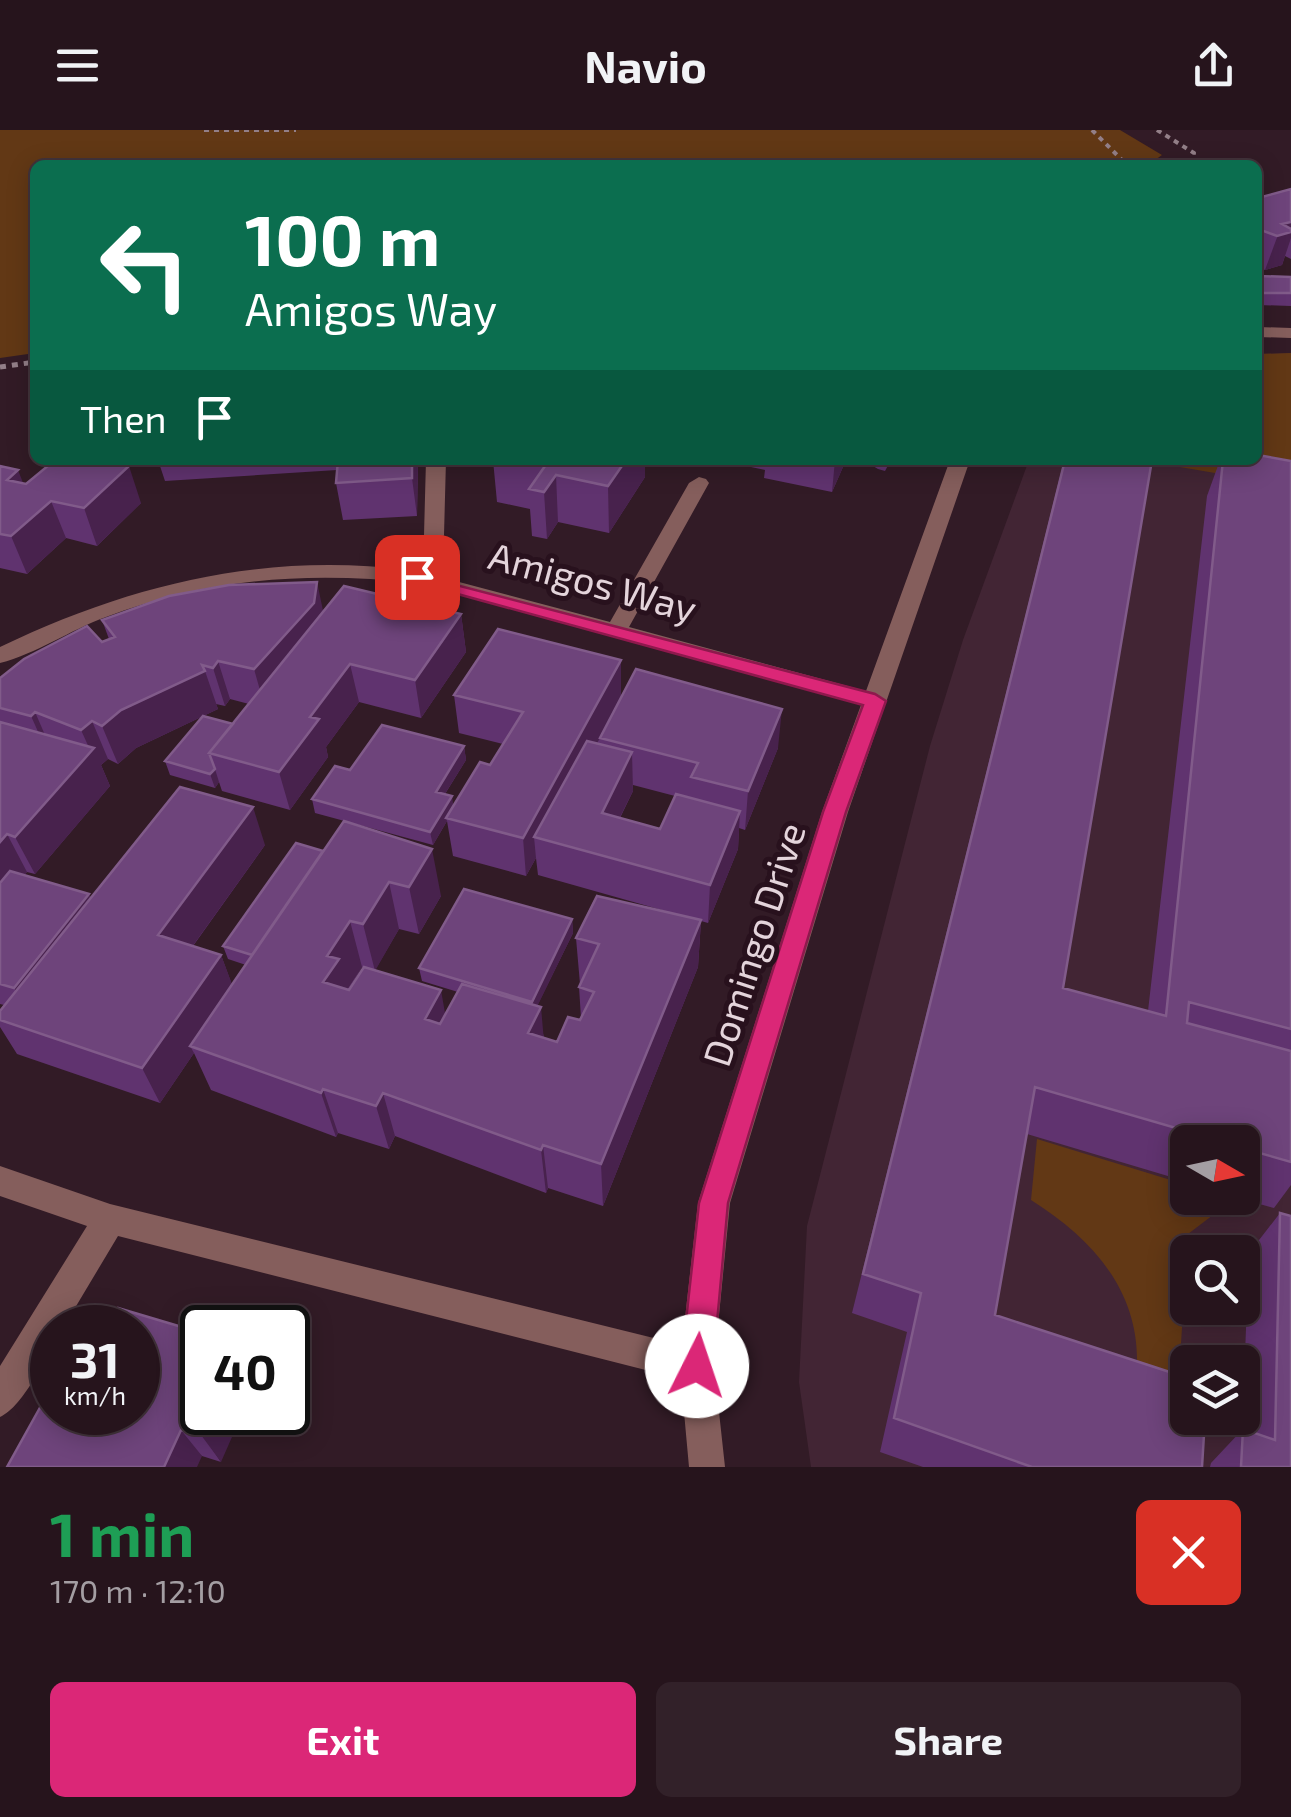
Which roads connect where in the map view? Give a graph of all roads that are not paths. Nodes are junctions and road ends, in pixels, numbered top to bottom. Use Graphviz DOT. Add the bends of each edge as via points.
graph roads {
  1 [pos="1262,332"];
  2 [pos="1291,333"];
  3 [pos="436,465"];
  4 [pos="958,465"];
  5 [pos="699,483"];
  6 [pos="417,577"];
  7 [pos="614,632"];
  8 [pos="0,656"];
  9 [pos="875,701"];
  10 [pos="0,1181"];
  11 [pos="110,1218"];
  12 [pos="697,1366"];
  13 [pos="0,1399"];
  14 [pos="707,1467"];
  1 -- 2 [label="street"];
  3 -- 6 [label="street" via="434,534"];
  4 -- 9 [label="street, Domingo Drive"];
  5 -- 7 [label="street"];
  6 -- 7 [label="street, Amigos Way"];
  6 -- 8 [label="street, Amigos Way" via="286,568 206,578 98,608"];
  7 -- 9 [label="street, Amigos Way"];
  9 -- 12 [label="street, Domingo Drive" via="714,1203"];
  10 -- 11 [label="street"];
  11 -- 12 [label="street"];
  11 -- 13 [label="street"];
  12 -- 14 [label="street, Domingo Drive"];
}
